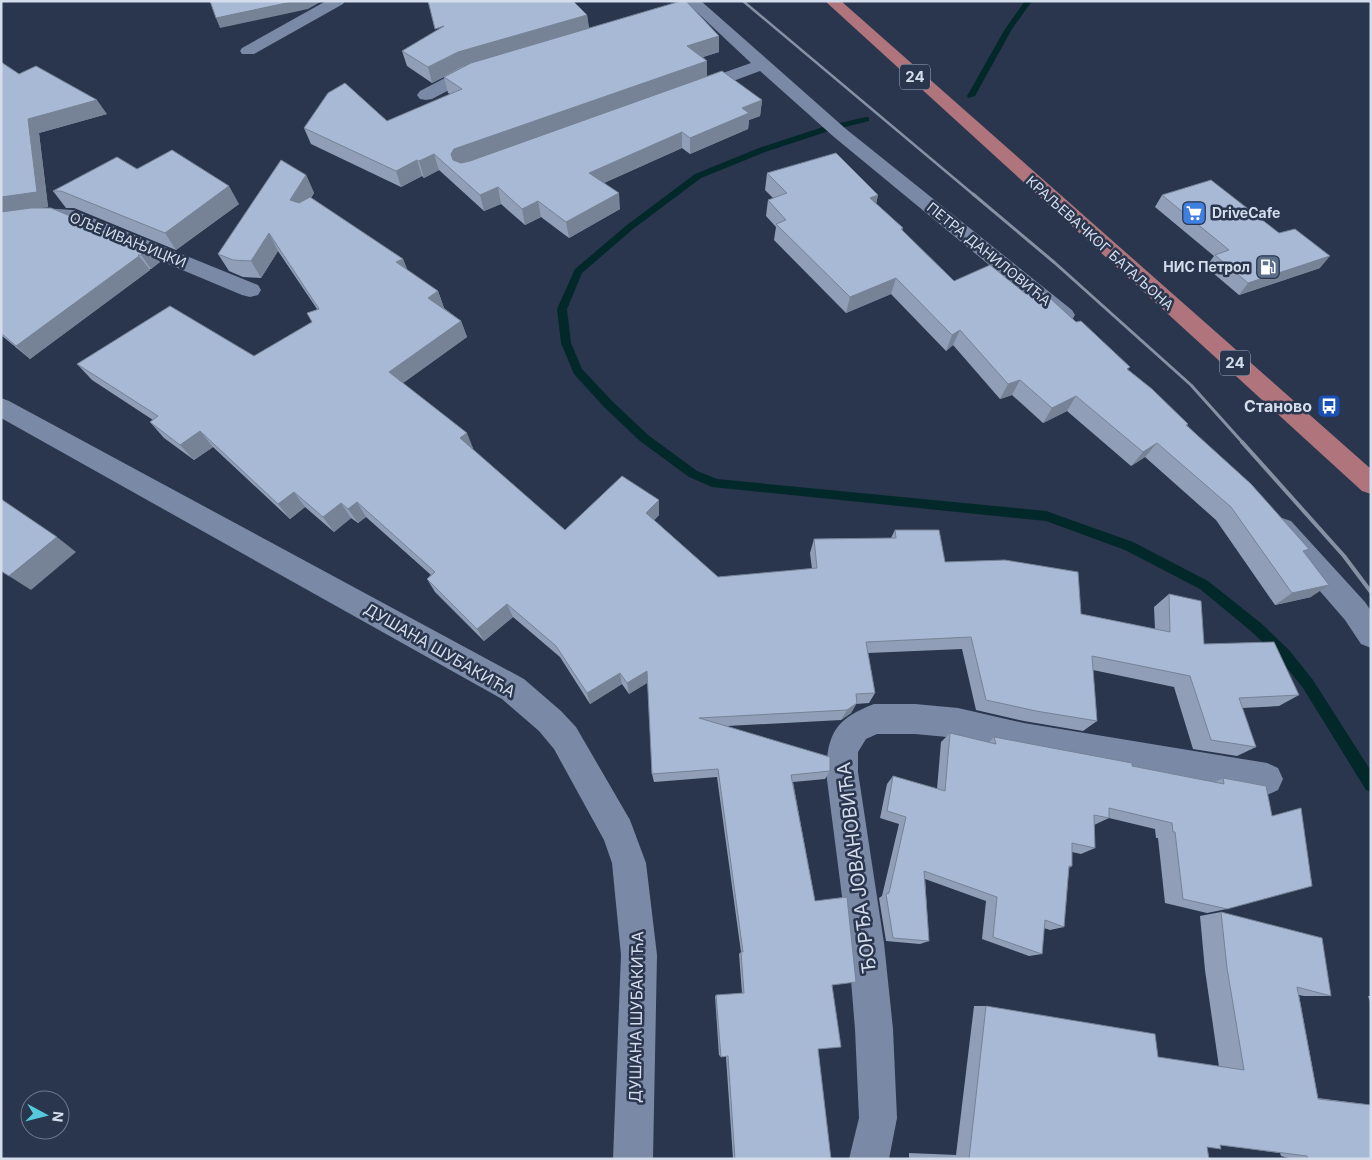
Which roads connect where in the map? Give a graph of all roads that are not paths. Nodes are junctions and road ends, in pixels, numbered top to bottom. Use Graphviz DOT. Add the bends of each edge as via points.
graph roads {
  1 [pos="338,1"];
  2 [pos="832,1"];
  3 [pos="694,3"];
  4 [pos="678,10"];
  5 [pos="248,50"];
  6 [pos="763,64"];
  7 [pos="495,65"];
  8 [pos="679,94"];
  9 [pos="426,95"];
  10 [pos="1,221"];
  11 [pos="250,290"];
  12 [pos="1078,327"];
  13 [pos="1,407"];
  14 [pos="1370,484"];
  15 [pos="1265,510"];
  16 [pos="1371,635"];
  17 [pos="1268,779"];
  18 [pos="633,1159"];
  19 [pos="868,1159"];
  1 -- 5 [label="street"];
  2 -- 14 [label="main road, КРАЉЕВАЧКОГ БАТАЉОНА / 24"];
  3 -- 4 [label="street"];
  3 -- 6 [label="street, ПЕТРА ДАНИЛОВИЋА"];
  6 -- 8 [label="street"];
  6 -- 12 [label="street, ПЕТРА ДАНИЛОВИЋА" via="833,126"];
  7 -- 9 [label="street" via="468,73"];
  10 -- 11 [label="street, ОЉЕ ИВАЊИЦКИ" via="42,214 66,214"];
  13 -- 18 [label="street, ДУШАНА ШУБАКИЋА" via="512,689 565,738 618,832 629,863 639,955"];
  15 -- 16 [label="street" via="1356,611"];
  17 -- 19 [label="street, ЂОРЂА ЈОВАНОВИЋА" via="1024,738 958,723 874,719 855,729 843,748 842,772 866,943 874,1029 878,1118"];
}
